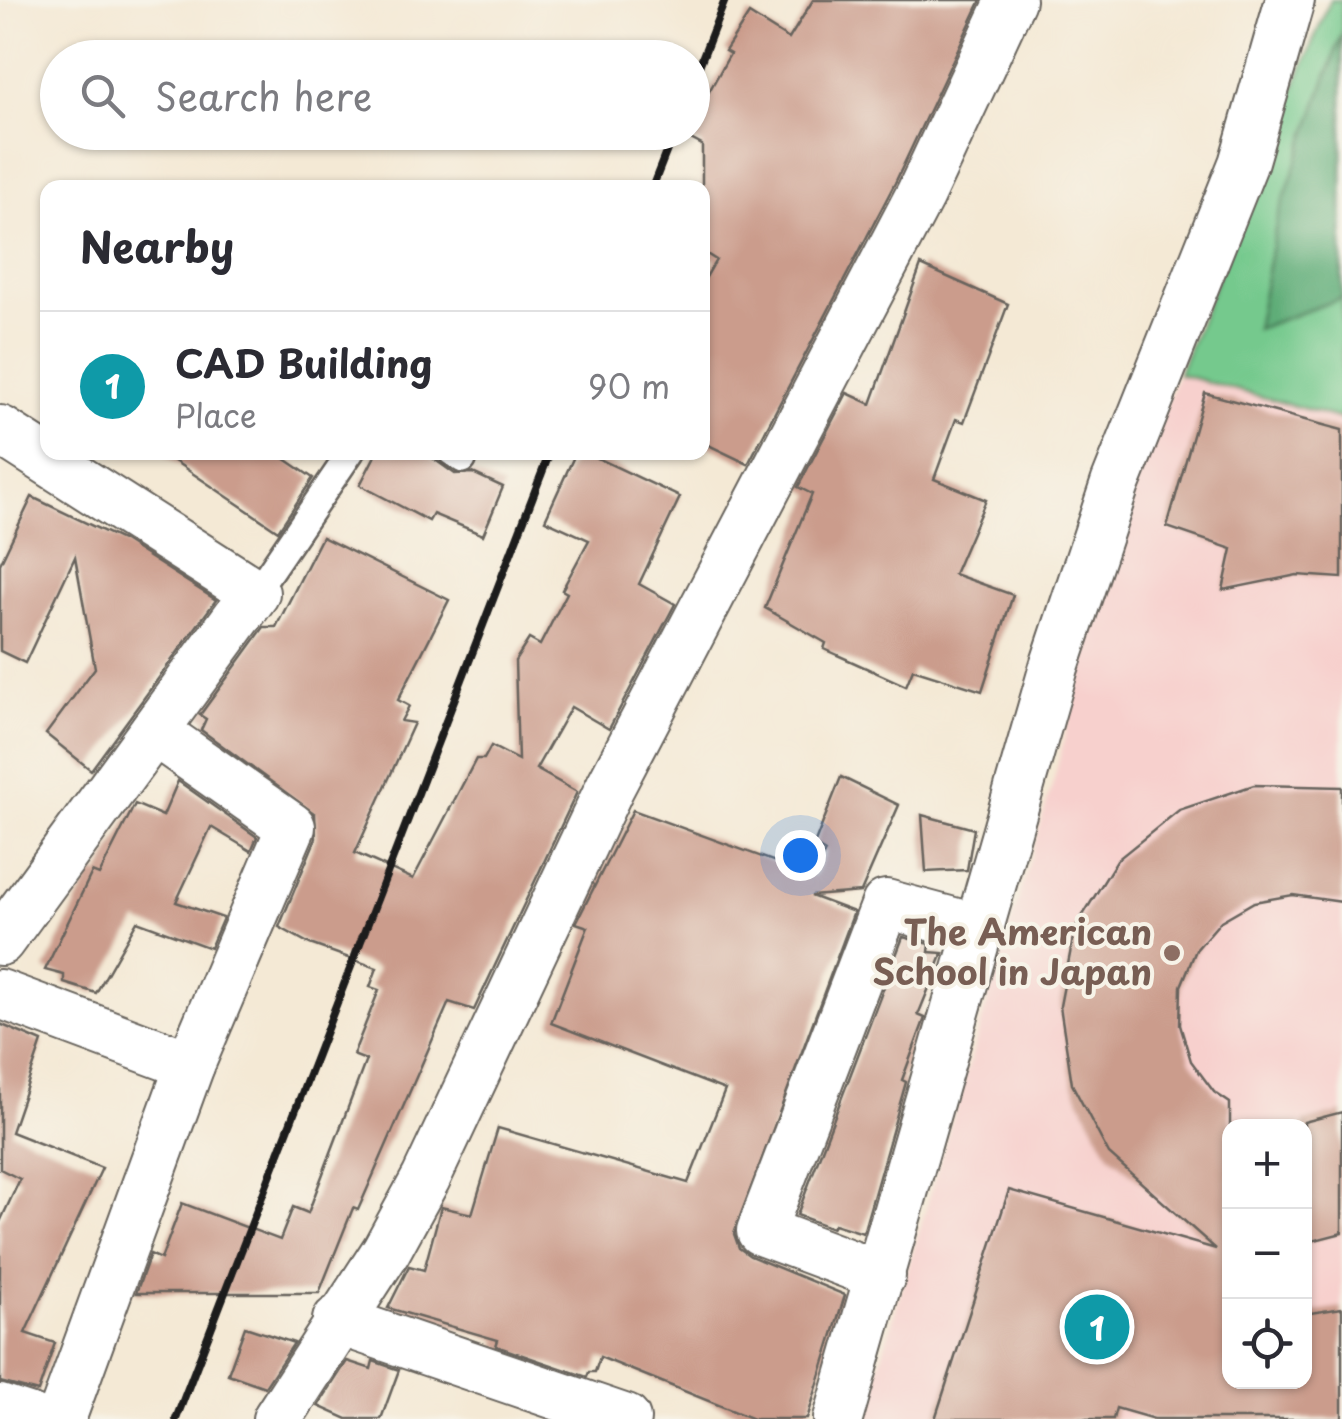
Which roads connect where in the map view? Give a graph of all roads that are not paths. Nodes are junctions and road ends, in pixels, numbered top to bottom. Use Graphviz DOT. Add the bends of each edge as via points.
graph roads {
  1 [pos="1011,0"];
  2 [pos="1290,0"];
  3 [pos="0,430"];
  4 [pos="40,455"];
  5 [pos="47,460"];
  6 [pos="346,460"];
  7 [pos="256,593"];
  8 [pos="154,730"];
  9 [pos="979,930"];
  10 [pos="0,941"];
  11 [pos="0,994"];
  12 [pos="190,1066"];
  13 [pos="881,1276"];
  14 [pos="337,1320"];
  15 [pos="0,1409"];
  16 [pos="31,1419"];
  17 [pos="61,1419"];
  18 [pos="278,1419"];
  19 [pos="626,1419"];
  20 [pos="838,1419"];
  1 -- 14 [label="street" via="920,195 610,786 426,1178"];
  2 -- 9 [label="street" via="1243,164 1103,520"];
  3 -- 4 [label="street"];
  5 -- 7 [label="street"];
  6 -- 7 [label="lane"];
  7 -- 8 [label="street"];
  8 -- 10 [label="street"];
  8 -- 12 [label="street" via="292,826"];
  9 -- 13 [label="street"];
  9 -- 13 [label="street" via="886,904 761,1231"];
  11 -- 12 [label="street"];
  12 -- 17 [label="street"];
  13 -- 20 [label="street"];
  14 -- 18 [label="street"];
  14 -- 19 [label="street"];
  15 -- 16 [label="street"];
}
